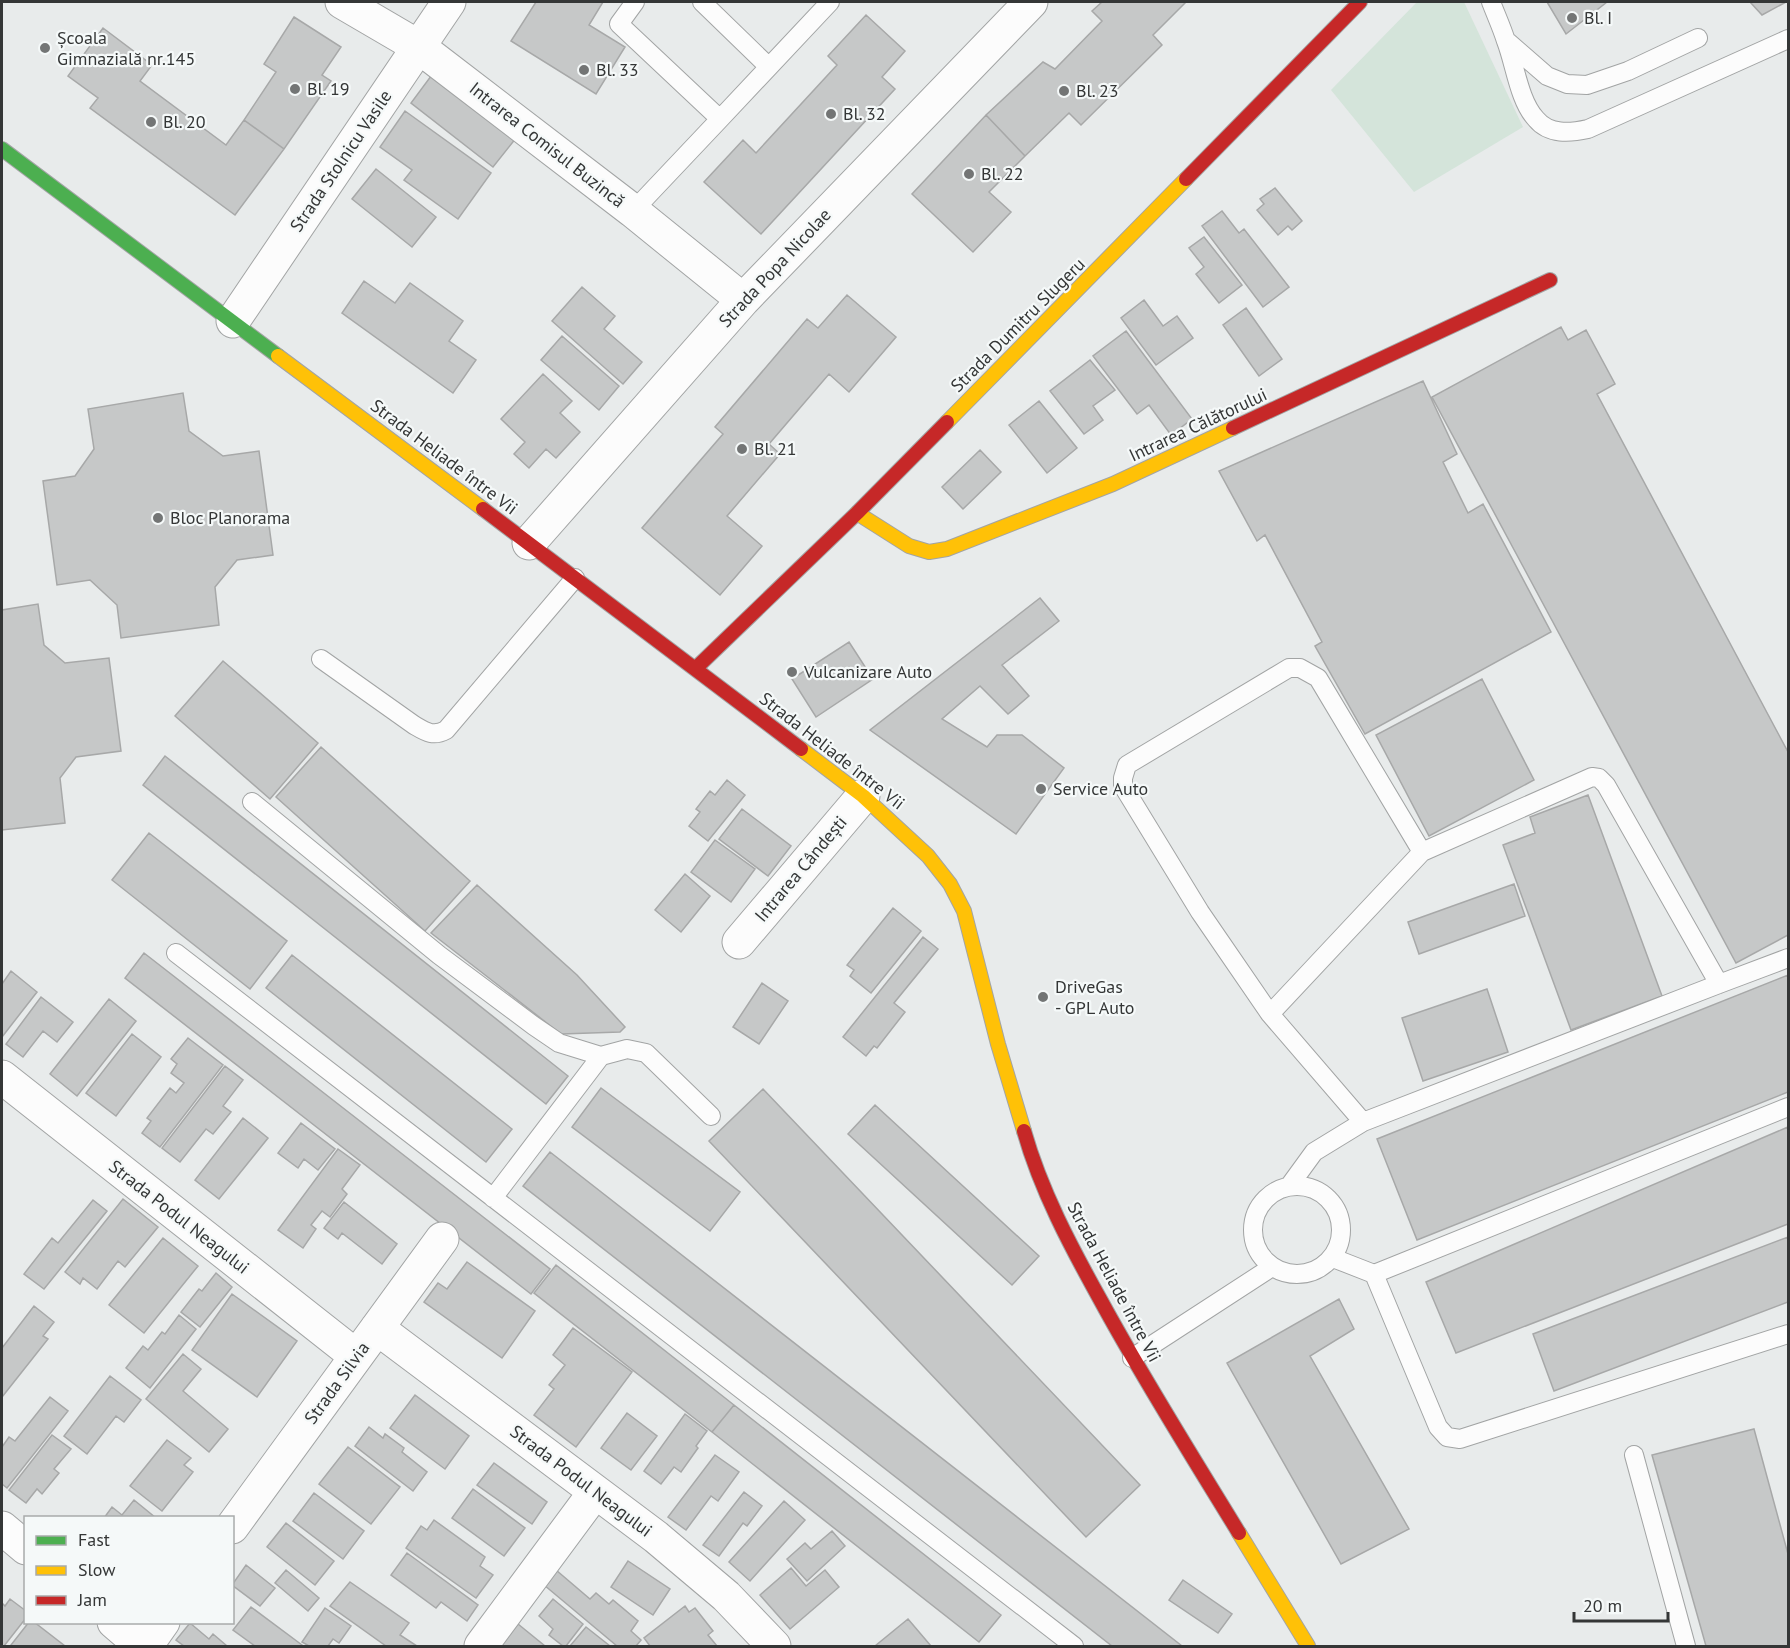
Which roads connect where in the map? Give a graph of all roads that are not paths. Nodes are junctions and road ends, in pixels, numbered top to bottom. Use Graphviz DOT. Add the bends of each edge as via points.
graph roads {
  1 [pos="342,2"];
  2 [pos="448,2"];
  3 [pos="635,2"];
  4 [pos="702,2"];
  5 [pos="830,2"];
  6 [pos="1031,2"];
  7 [pos="1360,2"];
  8 [pos="1491,2"];
  9 [pos="1698,38"];
  10 [pos="1788,39"];
  11 [pos="1506,40"];
  12 [pos="419,47"];
  13 [pos="769,67"];
  14 [pos="720,119"];
  15 [pos="2,149"];
  16 [pos="633,211"];
  17 [pos="1550,280"];
  18 [pos="743,300"];
  19 [pos="233,321"];
  20 [pos="857,513"];
  21 [pos="529,543"];
  22 [pos="575,578"];
  23 [pos="321,659"];
  24 [pos="696,668"];
  25 [pos="863,796"];
  26 [pos="252,802"];
  27 [pos="1422,852"];
  28 [pos="739,942"];
  29 [pos="176,953"];
  30 [pos="1788,958"];
  31 [pos="1719,984"];
  32 [pos="1270,1014"];
  33 [pos="601,1056"];
  34 [pos="2,1077"];
  35 [pos="1788,1107"];
  36 [pos="711,1116"];
  37 [pos="1363,1122"];
  38 [pos="1290,1185"];
  39 [pos="493,1198"];
  40 [pos="442,1239"];
  41 [pos="1333,1258"];
  42 [pos="1272,1267"];
  43 [pos="1374,1275"];
  44 [pos="376,1328"];
  45 [pos="1788,1334"];
  46 [pos="356,1356"];
  47 [pos="1132,1358"];
  48 [pos="1634,1455"];
  49 [pos="595,1492"];
  50 [pos="234,1524"];
  51 [pos="2,1528"];
  52 [pos="24,1546"];
  53 [pos="115,1624"];
  54 [pos="162,1624"];
  55 [pos="144,1647"];
  56 [pos="481,1647"];
  57 [pos="774,1647"];
  58 [pos="1074,1647"];
  59 [pos="1308,1647"];
  60 [pos="1686,1647"];
  1 -- 12 [label="street, Intrarea Comisul Buzincă"];
  2 -- 12 [label="street, Strada Stolnicu Vasile"];
  3 -- 14 [label="lane" via="619,24"];
  4 -- 13 [label="lane"];
  5 -- 13 [label="lane"];
  6 -- 18 [label="street, Strada Popa Nicolae"];
  7 -- 20 [label="street, Strada Dumitru Slugeru"];
  8 -- 11 [label="lane"];
  9 -- 11 [label="lane" via="1628,71 1587,85 1568,84 1547,76"];
  10 -- 11 [label="lane" via="1588,129 1571,132 1547,128 1536,120 1526,105"];
  12 -- 16 [label="street, Intrarea Comisul Buzincă"];
  12 -- 19 [label="street, Strada Stolnicu Vasile"];
  13 -- 14 [label="lane"];
  14 -- 16 [label="lane"];
  15 -- 19 [label="street, Strada Heliade între Vii"];
  16 -- 18 [label="street, Intrarea Comisul Buzincă"];
  17 -- 20 [label="street, Intrarea Călătorului" via="1113,484 947,549 929,552 909,546"];
  18 -- 21 [label="street, Strada Popa Nicolae"];
  19 -- 21 [label="street, Strada Heliade între Vii"];
  20 -- 24 [label="street, Strada Dumitru Slugeru"];
  21 -- 22 [label="street, Strada Heliade între Vii"];
  22 -- 23 [label="lane" via="438,734 414,725"];
  22 -- 24 [label="street, Strada Heliade între Vii"];
  24 -- 25 [label="street, Strada Heliade între Vii"];
  25 -- 28 [label="street, Intrarea Cândești"];
  25 -- 47 [label="street, Strada Heliade între Vii" via="928,856 950,884 964,911 1030,1152 1066,1238"];
  26 -- 33 [label="lane" via="439,955 534,1026 560,1043"];
  27 -- 31 [label="lane" via="1592,777 1599,778"];
  27 -- 32 [label="lane"];
  27 -- 32 [label="lane" via="1318,678 1300,668 1289,668 1127,765 1123,778 1126,793"];
  29 -- 39 [label="lane"];
  30 -- 31 [label="lane"];
  31 -- 37 [label="lane"];
  32 -- 37 [label="lane"];
  33 -- 36 [label="lane" via="627,1049 646,1053"];
  33 -- 39 [label="lane"];
  34 -- 46 [label="street, Strada Podul Neagului"];
  35 -- 43 [label="lane"];
  37 -- 38 [label="lane" via="1314,1152"];
  38 -- 41 [label="lane" via="1308,1186 1324,1194 1336,1207 1342,1224 1341,1242"];
  38 -- 42 [label="lane" via="1261,1204 1254,1220 1253,1238"];
  39 -- 58 [label="lane"];
  40 -- 44 [label="street, Strada Silvia"];
  41 -- 42 [label="lane" via="1304,1275"];
  41 -- 43 [label="lane"];
  42 -- 47 [label="lane"];
  43 -- 45 [label="lane" via="1438,1427 1447,1437 1460,1439"];
  44 -- 46 [label="street, Strada Silvia"];
  44 -- 49 [label="street, Strada Podul Neagului"];
  46 -- 50 [label="street, Strada Silvia"];
  47 -- 59 [label="street, Strada Heliade între Vii"];
  48 -- 60 [label="lane"];
  49 -- 56 [label="street"];
  49 -- 57 [label="street, Strada Podul Neagului" via="726,1596"];
  51 -- 52 [label="street"];
  53 -- 55 [label="street"];
  54 -- 55 [label="street"];
}
